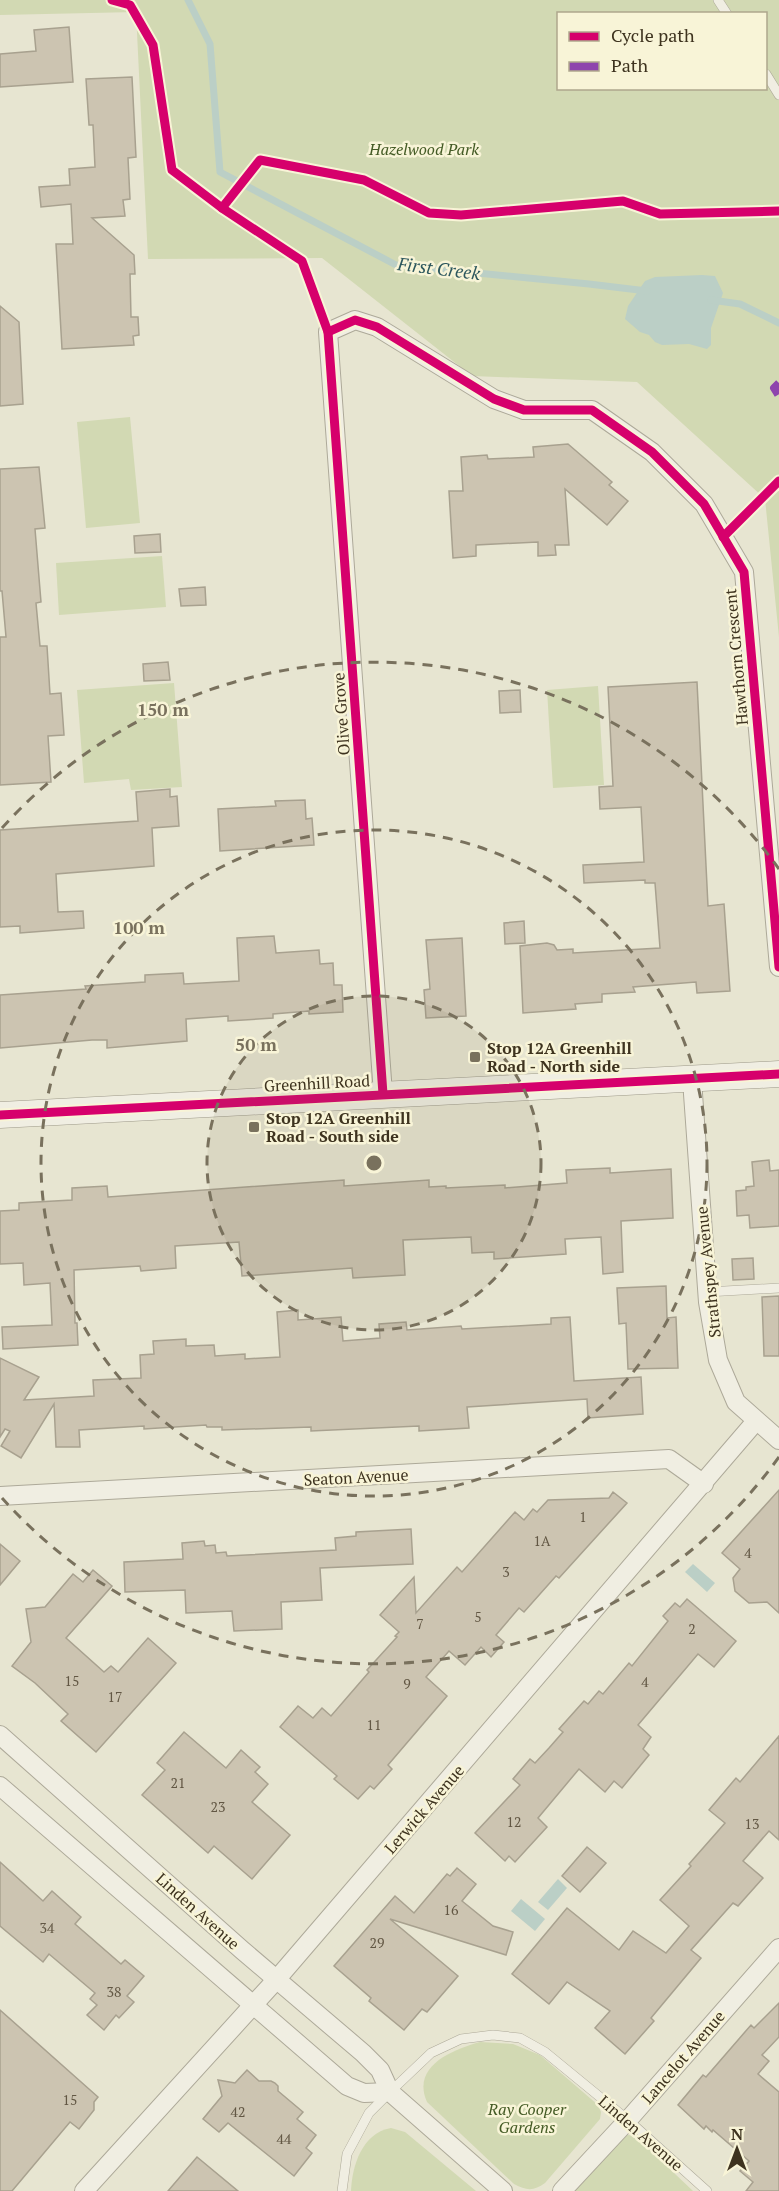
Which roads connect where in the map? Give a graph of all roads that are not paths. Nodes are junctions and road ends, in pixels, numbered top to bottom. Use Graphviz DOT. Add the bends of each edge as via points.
graph roads {
  1 [pos="767,77"];
  2 [pos="779,94"];
  3 [pos="328,332"];
  4 [pos="779,967"];
  5 [pos="779,1074"];
  6 [pos="692,1080"];
  7 [pos="383,1094"];
  8 [pos="0,1115"];
  9 [pos="779,1288"];
  10 [pos="707,1292"];
  11 [pos="756,1421"];
  12 [pos="779,1440"];
  13 [pos="704,1484"];
  14 [pos="0,1496"];
  15 [pos="0,1735"];
  16 [pos="0,1785"];
  17 [pos="779,1948"];
  18 [pos="276,1980"];
  19 [pos="253,2006"];
  20 [pos="390,2092"];
  21 [pos="628,2120"];
  22 [pos="84,2191"];
  23 [pos="342,2191"];
  24 [pos="503,2191"];
  25 [pos="562,2191"];
  26 [pos="707,2191"];
  1 -- 2 [label="lane"];
  3 -- 4 [label="street, Hawthorn Crescent" via="355,320 377,327 494,399 524,410 592,410 652,452 705,504 744,572"];
  3 -- 7 [label="street, Olive Grove"];
  5 -- 6 [label="main road, Greenhill Road"];
  6 -- 7 [label="main road, Greenhill Road"];
  6 -- 10 [label="street, Strathspey Avenue"];
  7 -- 8 [label="main road, Greenhill Road"];
  9 -- 10 [label="lane"];
  10 -- 11 [label="street, Strathspey Avenue" via="718,1360 736,1402"];
  11 -- 12 [label="street, Strathspey Avenue"];
  11 -- 13 [label="street, Lerwick Avenue"];
  13 -- 14 [label="street, Seaton Avenue" via="669,1459"];
  13 -- 18 [label="street, Lerwick Avenue"];
  15 -- 18 [label="street, Linden Avenue"];
  16 -- 19 [label="street"];
  17 -- 21 [label="street, Lancelot Avenue"];
  18 -- 19 [label="street, Lerwick Avenue"];
  18 -- 20 [label="street, Linden Avenue" via="373,2063"];
  19 -- 20 [label="street" via="347,2086 364,2093"];
  19 -- 22 [label="street, Lerwick Avenue"];
  20 -- 21 [label="lane, Linden Avenue" via="431,2053 460,2039 494,2035 520,2038 545,2052"];
  20 -- 23 [label="lane, Linden Avenue" via="369,2114 347,2154"];
  20 -- 24 [label="street, Linden Avenue"];
  21 -- 25 [label="street, Lancelot Avenue"];
  21 -- 26 [label="lane, Linden Avenue"];
}
